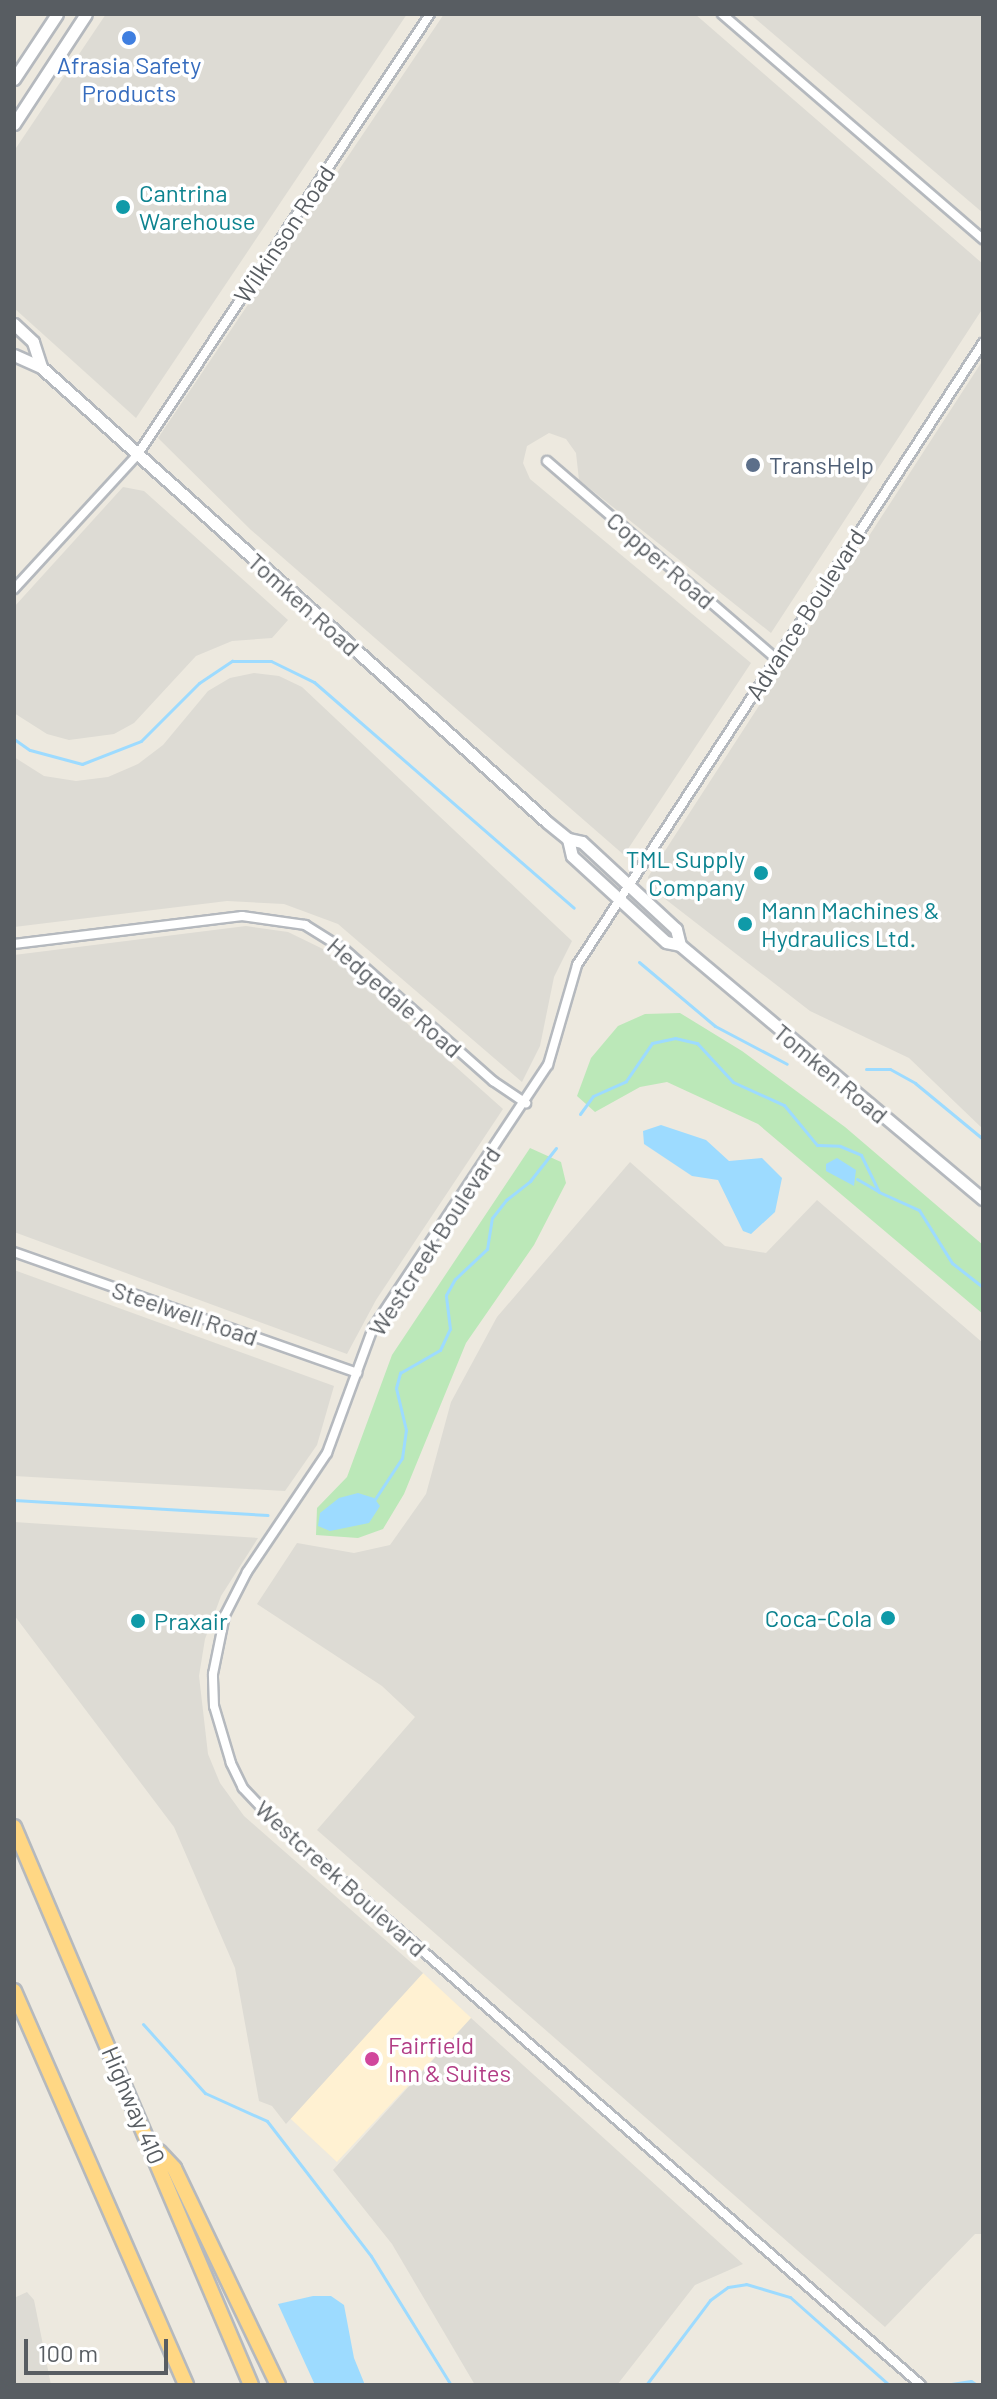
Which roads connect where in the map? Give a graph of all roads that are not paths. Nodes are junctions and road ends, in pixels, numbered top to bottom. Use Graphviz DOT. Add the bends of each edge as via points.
graph roads {
  1 [pos="57,14"];
  2 [pos="86,14"];
  3 [pos="430,14"];
  4 [pos="722,14"];
  5 [pos="14,79"];
  6 [pos="14,124"];
  7 [pos="983,239"];
  8 [pos="14,324"];
  9 [pos="983,343"];
  10 [pos="14,355"];
  11 [pos="41,367"];
  12 [pos="138,454"];
  13 [pos="547,461"];
  14 [pos="14,589"];
  15 [pos="775,658"];
  16 [pos="568,839"];
  17 [pos="631,887"];
  18 [pos="622,901"];
  19 [pos="14,944"];
  20 [pos="680,945"];
  21 [pos="526,1103"];
  22 [pos="983,1199"];
  23 [pos="14,1252"];
  24 [pos="357,1373"];
  25 [pos="14,1827"];
  26 [pos="14,1991"];
  27 [pos="151,2143"];
  28 [pos="186,2385"];
  29 [pos="251,2385"];
  30 [pos="278,2385"];
  31 [pos="921,2385"];
  1 -- 5 [label="main road"];
  2 -- 6 [label="main road"];
  3 -- 12 [label="street, Wilkinson Road"];
  4 -- 7 [label="street"];
  8 -- 11 [label="main road, Tomken Road" via="33,342"];
  9 -- 15 [label="street, Advance Boulevard"];
  10 -- 11 [label="main road, Tomken Road"];
  11 -- 12 [label="main road, Tomken Road"];
  12 -- 14 [label="street"];
  12 -- 16 [label="main road, Tomken Road"];
  13 -- 15 [label="street, Copper Road"];
  15 -- 17 [label="street, Advance Boulevard"];
  16 -- 17 [label="main road, Tomken Road" via="582,842"];
  16 -- 18 [label="main road, Tomken Road" via="572,856"];
  17 -- 18 [label="street, Westcreek Boulevard"];
  17 -- 20 [label="main road, Tomken Road" via="676,929"];
  18 -- 20 [label="main road, Tomken Road" via="666,942"];
  18 -- 21 [label="street, Westcreek Boulevard" via="577,965 556,1048"];
  19 -- 21 [label="street, Hedgedale Road" via="242,916 305,925 345,950 493,1081"];
  20 -- 22 [label="main road, Tomken Road"];
  21 -- 24 [label="street, Westcreek Boulevard" via="373,1328"];
  23 -- 24 [label="street, Steelwell Road"];
  24 -- 31 [label="street, Westcreek Boulevard" via="327,1453 247,1572 216,1646 214,1706 243,1788 383,1918"];
  25 -- 27 [label="highway, Highway 410"];
  26 -- 28 [label="highway"];
  27 -- 29 [label="highway, Highway 410"];
  27 -- 30 [label="highway" via="174,2168"];
}
